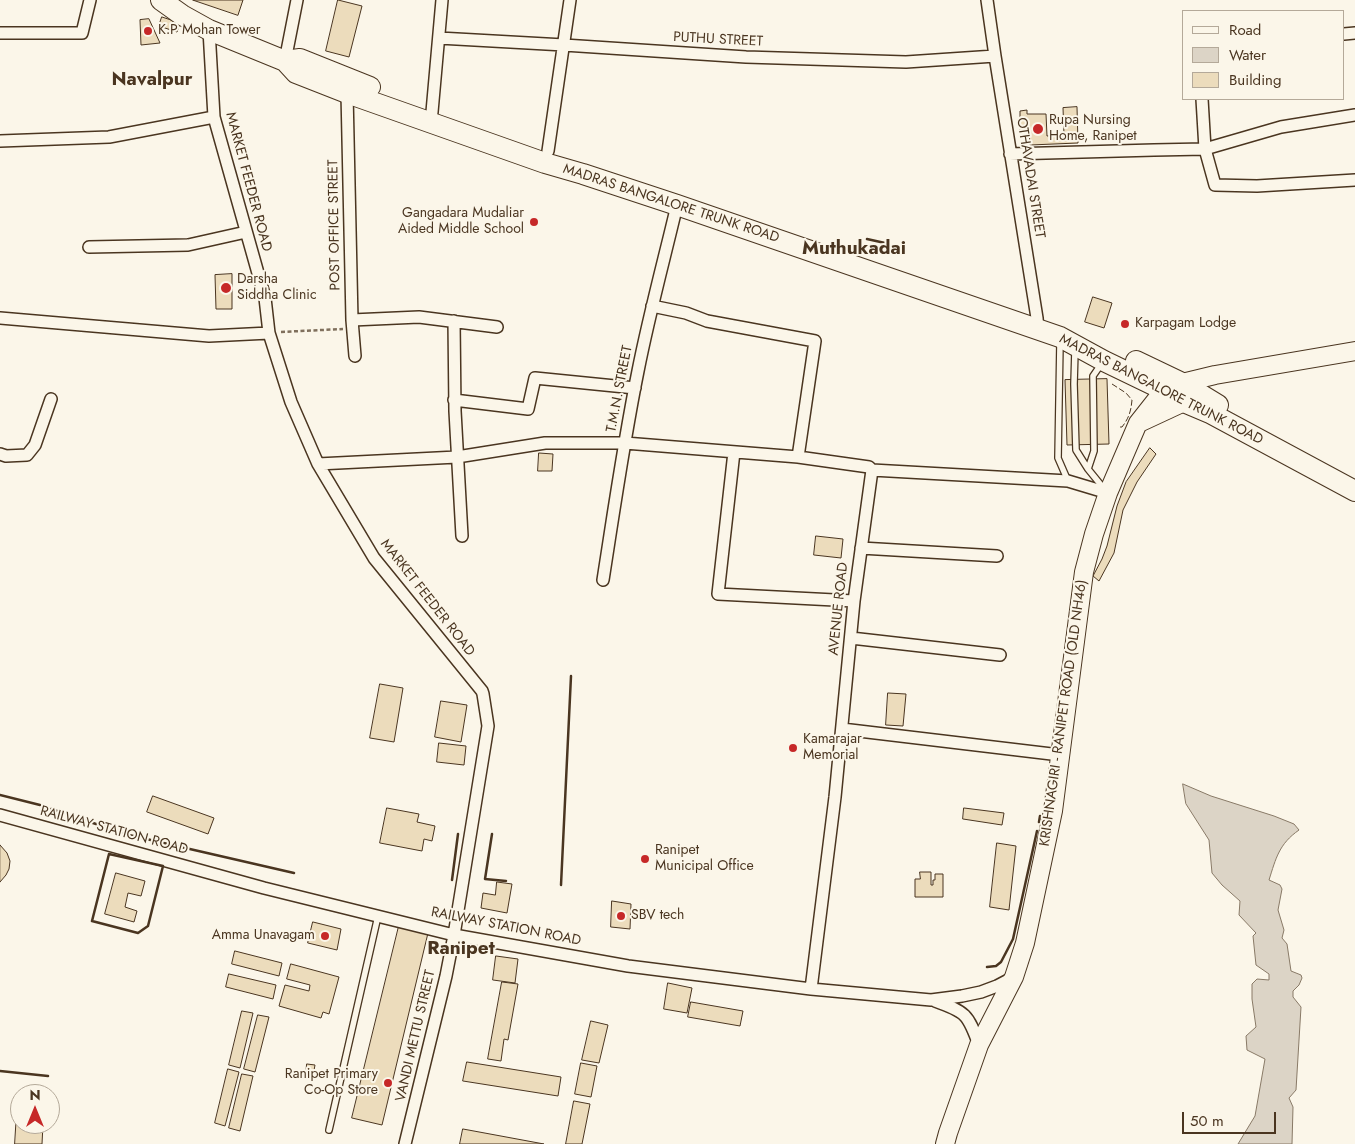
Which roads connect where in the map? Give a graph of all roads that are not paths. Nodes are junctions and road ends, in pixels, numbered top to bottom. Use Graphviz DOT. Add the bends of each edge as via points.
graph roads {
  1 [pos="90,0"];
  2 [pos="297,0"];
  3 [pos="442,0"];
  4 [pos="570,0"];
  5 [pos="987,0"];
  6 [pos="163,1"];
  7 [pos="209,30"];
  8 [pos="0,33"];
  9 [pos="439,38"];
  10 [pos="564,45"];
  11 [pos="995,56"];
  12 [pos="285,61"];
  13 [pos="347,93"];
  14 [pos="1202,100"];
  15 [pos="1355,115"];
  16 [pos="214,117"];
  17 [pos="431,117"];
  18 [pos="0,141"];
  19 [pos="1205,149"];
  20 [pos="548,151"];
  21 [pos="1010,154"];
  22 [pos="577,167"];
  23 [pos="1355,180"];
  24 [pos="681,201"];
  25 [pos="246,232"];
  26 [pos="89,247"];
  27 [pos="652,306"];
  28 [pos="0,318"];
  29 [pos="454,321"];
  30 [pos="352,324"];
  31 [pos="1038,324"];
  32 [pos="497,327"];
  33 [pos="269,333"];
  34 [pos="1068,341"];
  35 [pos="1355,352"];
  36 [pos="355,356"];
  37 [pos="1104,361"];
  38 [pos="1355,362"];
  39 [pos="635,388"];
  40 [pos="1181,391"];
  41 [pos="51,398"];
  42 [pos="454,400"];
  43 [pos="625,443"];
  44 [pos="734,452"];
  45 [pos="0,454"];
  46 [pos="457,457"];
  47 [pos="798,457"];
  48 [pos="318,464"];
  49 [pos="1088,469"];
  50 [pos="872,470"];
  51 [pos="1068,480"];
  52 [pos="1355,480"];
  53 [pos="1355,491"];
  54 [pos="1108,493"];
  55 [pos="462,536"];
  56 [pos="861,548"];
  57 [pos="997,556"];
  58 [pos="603,580"];
  59 [pos="854,601"];
  60 [pos="851,638"];
  61 [pos="1000,655"];
  62 [pos="842,729"];
  63 [pos="1060,755"];
  64 [pos="0,815"];
  65 [pos="378,916"];
  66 [pos="454,934"];
  67 [pos="1014,977"];
  68 [pos="811,989"];
  69 [pos="931,1000"];
  70 [pos="979,1045"];
  71 [pos="329,1130"];
  72 [pos="405,1144"];
  73 [pos="945,1144"];
  1 -- 8 [label="street" via="82,32"];
  2 -- 12 [label="street"];
  3 -- 9 [label="street"];
  4 -- 10 [label="street"];
  5 -- 11 [label="street, OTHAVADAI STREET"];
  6 -- 7 [label="highway, MADRAS BANGALORE TRUNK ROAD"];
  7 -- 12 [label="highway, MADRAS BANGALORE TRUNK ROAD"];
  7 -- 16 [label="street, MARKET FEEDER ROAD"];
  9 -- 10 [label="street, PUTHU STREET"];
  9 -- 17 [label="street"];
  10 -- 11 [label="street, PUTHU STREET" via="746,57 906,62"];
  10 -- 20 [label="street"];
  11 -- 21 [label="street, OTHAVADAI STREET"];
  12 -- 13 [label="highway, MADRAS BANGALORE TRUNK ROAD" via="296,73"];
  12 -- 17 [label="highway, MADRAS BANGALORE TRUNK ROAD" via="300,59"];
  13 -- 17 [label="highway, MADRAS BANGALORE TRUNK ROAD"];
  13 -- 30 [label="street, POST OFFICE STREET"];
  14 -- 19 [label="street"];
  15 -- 19 [label="street" via="1281,127"];
  16 -- 18 [label="street" via="109,136"];
  16 -- 25 [label="street, MARKET FEEDER ROAD"];
  17 -- 20 [label="highway, MADRAS BANGALORE TRUNK ROAD"];
  17 -- 22 [label="highway, MADRAS BANGALORE TRUNK ROAD" via="546,163"];
  19 -- 21 [label="street"];
  19 -- 23 [label="street" via="1215,185 1258,186"];
  20 -- 22 [label="highway, MADRAS BANGALORE TRUNK ROAD"];
  21 -- 31 [label="street, OTHAVADAI STREET"];
  22 -- 24 [label="highway, MADRAS BANGALORE TRUNK ROAD"];
  24 -- 27 [label="street, T.M.N. STREET"];
  24 -- 31 [label="highway, MADRAS BANGALORE TRUNK ROAD"];
  25 -- 26 [label="street" via="188,245"];
  25 -- 33 [label="street, MARKET FEEDER ROAD" via="265,298"];
  27 -- 39 [label="street, T.M.N. STREET"];
  27 -- 47 [label="street" via="686,313 707,322 815,340"];
  28 -- 33 [label="street" via="209,336"];
  29 -- 30 [label="street" via="419,317"];
  29 -- 32 [label="street"];
  29 -- 42 [label="street"];
  30 -- 36 [label="street, POST OFFICE STREET"];
  31 -- 34 [label="highway, MADRAS BANGALORE TRUNK ROAD"];
  31 -- 40 [label="highway" via="1078,334"];
  33 -- 48 [label="street, MARKET FEEDER ROAD" via="291,402"];
  34 -- 37 [label="highway, MADRAS BANGALORE TRUNK ROAD"];
  34 -- 49 [label="lane" via="1074,384 1076,450"];
  34 -- 51 [label="lane" via="1058,458"];
  35 -- 40 [label="main road" via="1215,375"];
  37 -- 40 [label="highway, MADRAS BANGALORE TRUNK ROAD"];
  37 -- 49 [label="lane" via="1093,376 1094,451"];
  38 -- 40 [label="main road"];
  39 -- 42 [label="street" via="535,378 528,409"];
  39 -- 43 [label="street, T.M.N. STREET"];
  40 -- 52 [label="highway"];
  40 -- 53 [label="highway, MADRAS BANGALORE TRUNK ROAD" via="1210,414"];
  40 -- 54 [label="main road, KRISHNAGIRI - RANIPET ROAD (OLD NH46)" via="1138,423"];
  41 -- 45 [label="street" via="35,445 27,455"];
  42 -- 46 [label="street"];
  43 -- 44 [label="street"];
  43 -- 46 [label="street" via="545,443"];
  43 -- 58 [label="street, T.M.N. STREET"];
  44 -- 47 [label="street"];
  44 -- 59 [label="street" via="718,594"];
  46 -- 48 [label="street"];
  46 -- 55 [label="street"];
  47 -- 50 [label="street"];
  48 -- 66 [label="street, MARKET FEEDER ROAD" via="374,558 482,691 488,726"];
  49 -- 54 [label="lane"];
  50 -- 51 [label="street"];
  50 -- 56 [label="street, AVENUE ROAD"];
  51 -- 54 [label="street"];
  54 -- 63 [label="main road, KRISHNAGIRI - RANIPET ROAD (OLD NH46)" via="1084,572"];
  56 -- 57 [label="street"];
  56 -- 59 [label="street, AVENUE ROAD"];
  59 -- 60 [label="street, AVENUE ROAD"];
  60 -- 61 [label="street"];
  60 -- 62 [label="street, AVENUE ROAD"];
  62 -- 63 [label="street"];
  62 -- 68 [label="street, AVENUE ROAD"];
  63 -- 67 [label="main road, KRISHNAGIRI - RANIPET ROAD (OLD NH46)" via="1053,811 1025,944"];
  64 -- 65 [label="street, RAILWAY STATION ROAD"];
  65 -- 66 [label="street, RAILWAY STATION ROAD"];
  65 -- 71 [label="lane"];
  66 -- 68 [label="street, RAILWAY STATION ROAD" via="628,966"];
  66 -- 72 [label="street, VANDI METTU STREET"];
  67 -- 69 [label="street, RAILWAY STATION ROAD" via="981,992"];
  67 -- 70 [label="main road, KRISHNAGIRI - RANIPET ROAD (OLD NH46)"];
  68 -- 69 [label="street, RAILWAY STATION ROAD"];
  69 -- 70 [label="street" via="957,1009 967,1018"];
  70 -- 73 [label="main road, KRISHNAGIRI - RANIPET ROAD (OLD NH46)"];
}
